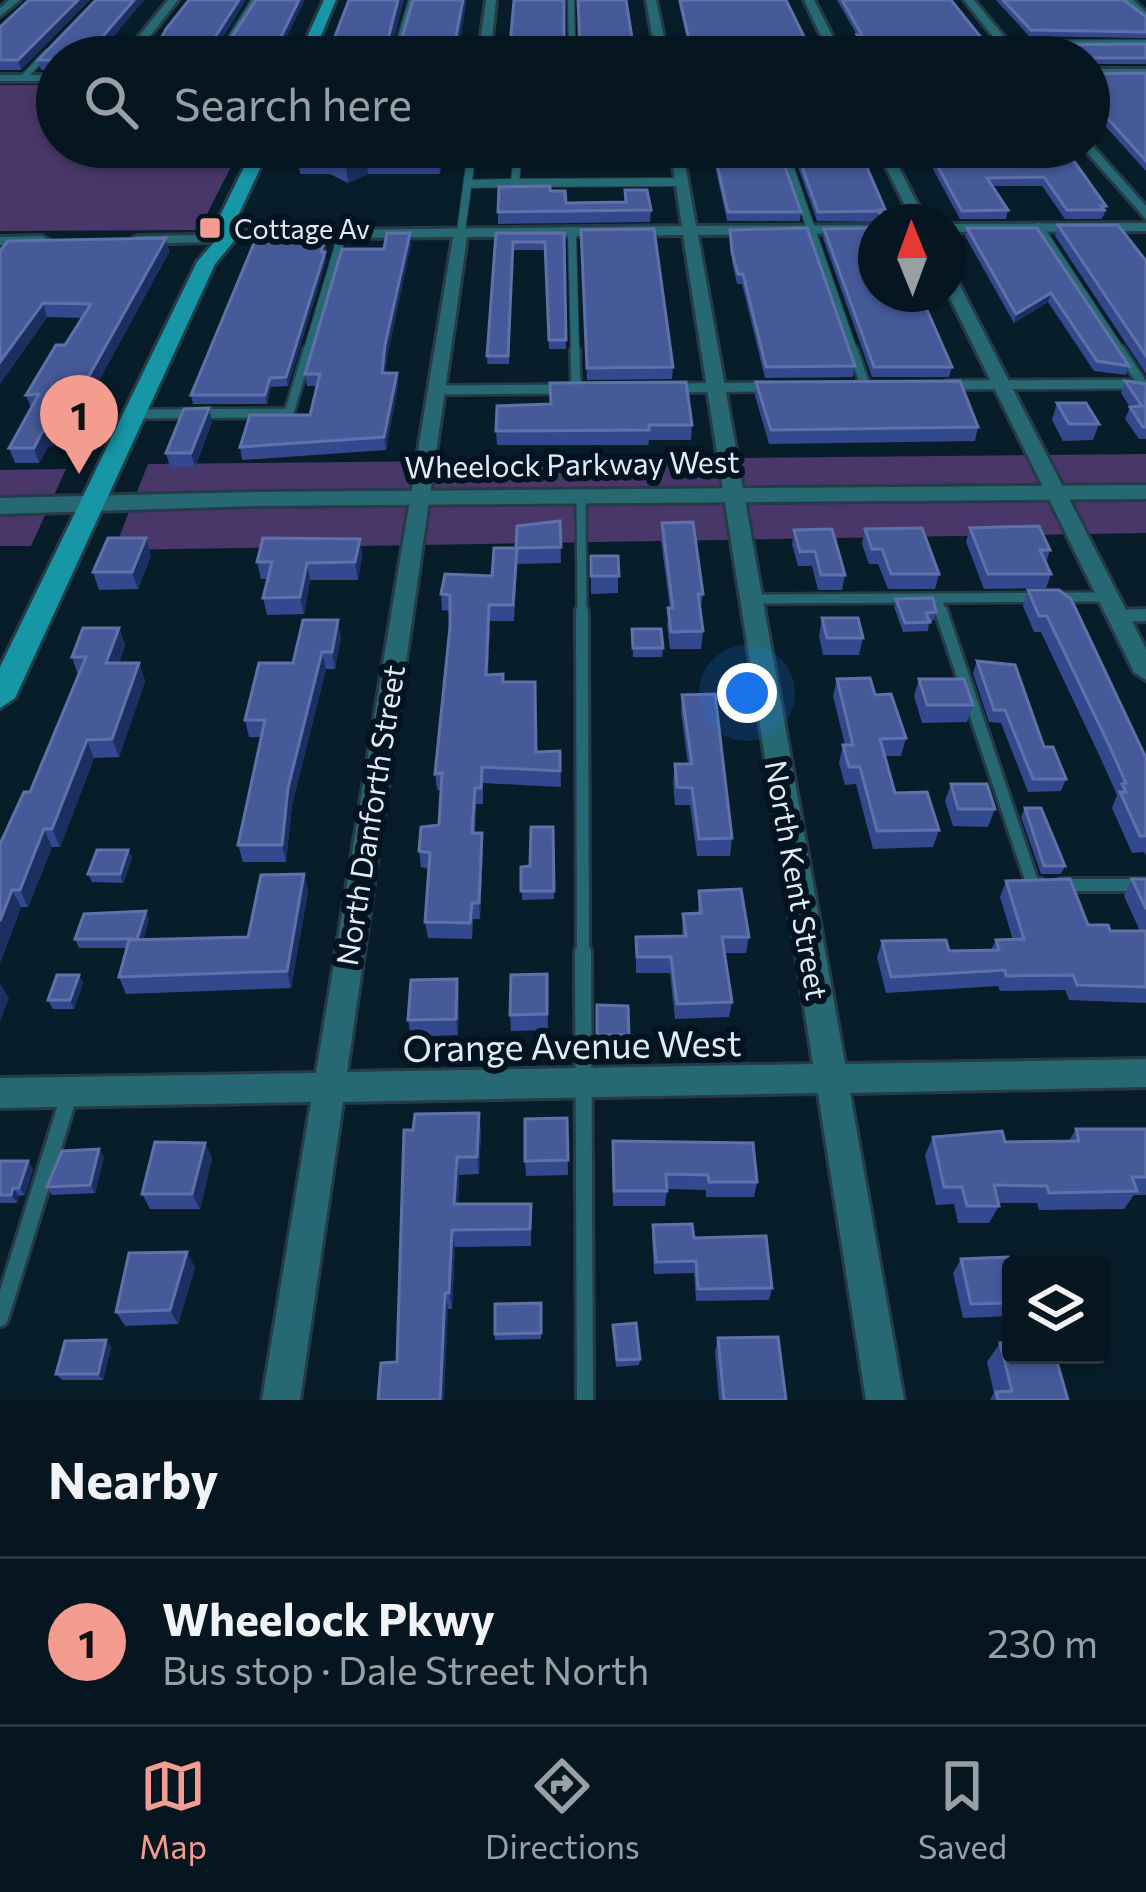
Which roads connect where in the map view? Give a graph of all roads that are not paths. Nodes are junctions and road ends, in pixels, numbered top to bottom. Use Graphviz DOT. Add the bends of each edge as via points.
graph roads {
  1 [pos="15,0"];
  2 [pos="173,0"];
  3 [pos="255,0"];
  4 [pos="330,0"];
  5 [pos="412,0"];
  6 [pos="491,0"];
  7 [pos="571,0"];
  8 [pos="651,0"];
  9 [pos="808,0"];
  10 [pos="969,0"];
  11 [pos="1127,0"];
  12 [pos="0,13"];
  13 [pos="1146,17"];
  14 [pos="145,36"];
  15 [pos="232,36"];
  16 [pos="314,36"];
  17 [pos="401,36"];
  18 [pos="487,36"];
  19 [pos="572,36"];
  20 [pos="658,36"];
  21 [pos="826,36"];
  22 [pos="998,36"];
  23 [pos="1110,43"];
  24 [pos="1146,43"];
  25 [pos="36,65"];
  26 [pos="1110,73"];
  27 [pos="1146,73"];
  28 [pos="23,78"];
  29 [pos="36,78"];
  30 [pos="0,79"];
  31 [pos="253,168"];
  32 [pos="470,168"];
  33 [pos="516,168"];
  34 [pos="680,168"];
  35 [pos="790,168"];
  36 [pos="893,168"];
  37 [pos="1107,168"];
  38 [pos="682,182"];
  39 [pos="515,183"];
  40 [pos="468,184"];
  41 [pos="911,204"];
  42 [pos="1146,215"];
  43 [pos="229,227"];
  44 [pos="1039,227"];
  45 [pos="1146,227"];
  46 [pos="966,228"];
  47 [pos="858,229"];
  48 [pos="810,230"];
  49 [pos="461,231"];
  50 [pos="572,231"];
  51 [pos="689,231"];
  52 [pos="344,232"];
  53 [pos="72,240"];
  54 [pos="120,240"];
  55 [pos="0,241"];
  56 [pos="206,250"];
  57 [pos="965,312"];
  58 [pos="888,385"];
  59 [pos="933,385"];
  60 [pos="1002,385"];
  61 [pos="845,386"];
  62 [pos="865,386"];
  63 [pos="783,387"];
  64 [pos="1144,387"];
  65 [pos="600,388"];
  66 [pos="647,388"];
  67 [pos="716,388"];
  68 [pos="576,389"];
  69 [pos="436,390"];
  70 [pos="134,414"];
  71 [pos="1146,492"];
  72 [pos="1056,493"];
  73 [pos="737,494"];
  74 [pos="581,496"];
  75 [pos="418,498"];
  76 [pos="92,504"];
  77 [pos="0,506"];
  78 [pos="937,598"];
  79 [pos="751,599"];
  80 [pos="1113,606"];
  81 [pos="1146,615"];
  82 [pos="1146,672"];
  83 [pos="0,698"];
  84 [pos="1146,885"];
  85 [pos="1146,1073"];
  86 [pos="831,1078"];
  87 [pos="582,1083"];
  88 [pos="328,1087"];
  89 [pos="70,1092"];
  90 [pos="0,1093"];
  91 [pos="0,1318"];
  92 [pos="281,1400"];
  93 [pos="585,1400"];
  94 [pos="885,1400"];
  1 -- 12 [label="street"];
  2 -- 14 [label="street"];
  3 -- 15 [label="lane"];
  4 -- 16 [label="main road"];
  5 -- 17 [label="lane"];
  6 -- 18 [label="street"];
  7 -- 19 [label="lane"];
  8 -- 20 [label="street"];
  9 -- 21 [label="street"];
  10 -- 22 [label="street"];
  11 -- 13 [label="street"];
  23 -- 24 [label="lane"];
  25 -- 28 [label="lane"];
  26 -- 27 [label="street"];
  28 -- 29 [label="street"];
  28 -- 30 [label="street"];
  31 -- 43 [label="main road"];
  32 -- 40 [label="lane"];
  33 -- 39 [label="lane"];
  34 -- 38 [label="street, North Kent Street"];
  35 -- 48 [label="lane"];
  36 -- 41 [label="street"];
  37 -- 42 [label="street"];
  38 -- 39 [label="lane"];
  38 -- 51 [label="street, North Kent Street"];
  39 -- 40 [label="lane"];
  40 -- 49 [label="lane"];
  43 -- 52 [label="street"];
  43 -- 56 [label="main road"];
  44 -- 45 [label="street"];
  44 -- 46 [label="street"];
  44 -- 64 [label="lane"];
  47 -- 48 [label="street"];
  48 -- 51 [label="street"];
  48 -- 62 [label="lane"];
  49 -- 50 [label="street"];
  49 -- 52 [label="street"];
  49 -- 69 [label="street, North Danforth Street"];
  50 -- 51 [label="street"];
  50 -- 68 [label="lane"];
  51 -- 67 [label="street, North Kent Street"];
  52 -- 70 [label="lane" via="290,413"];
  53 -- 55 [label="street"];
  54 -- 56 [label="street"];
  56 -- 70 [label="main road"];
  57 -- 60 [label="street"];
  58 -- 62 [label="lane"];
  59 -- 60 [label="lane"];
  60 -- 64 [label="lane"];
  60 -- 72 [label="street"];
  61 -- 62 [label="lane"];
  63 -- 67 [label="lane"];
  65 -- 68 [label="lane"];
  66 -- 67 [label="lane"];
  67 -- 73 [label="street, North Kent Street"];
  68 -- 69 [label="lane"];
  69 -- 75 [label="street, North Danforth Street"];
  70 -- 76 [label="main road"];
  71 -- 72 [label="street, Wheelock Parkway West"];
  72 -- 73 [label="street, Wheelock Parkway West"];
  72 -- 80 [label="street"];
  73 -- 74 [label="street, Wheelock Parkway West"];
  73 -- 79 [label="street, North Kent Street"];
  74 -- 75 [label="street, Wheelock Parkway West"];
  74 -- 87 [label="lane"];
  75 -- 76 [label="street, Wheelock Parkway West"];
  75 -- 88 [label="street, North Danforth Street"];
  76 -- 77 [label="street, Wheelock Parkway West"];
  76 -- 83 [label="main road"];
  78 -- 79 [label="lane"];
  78 -- 80 [label="lane"];
  78 -- 84 [label="lane" via="1033,885"];
  79 -- 86 [label="street, North Kent Street"];
  80 -- 81 [label="lane"];
  80 -- 82 [label="street"];
  85 -- 86 [label="street, Orange Avenue West"];
  86 -- 87 [label="street, Orange Avenue West"];
  86 -- 94 [label="street, North Kent Street"];
  87 -- 88 [label="street, Orange Avenue West"];
  87 -- 93 [label="lane"];
  88 -- 89 [label="street, Orange Avenue West"];
  88 -- 92 [label="street, North Danforth Street"];
  89 -- 90 [label="street, Orange Avenue West"];
  89 -- 91 [label="lane"];
}
